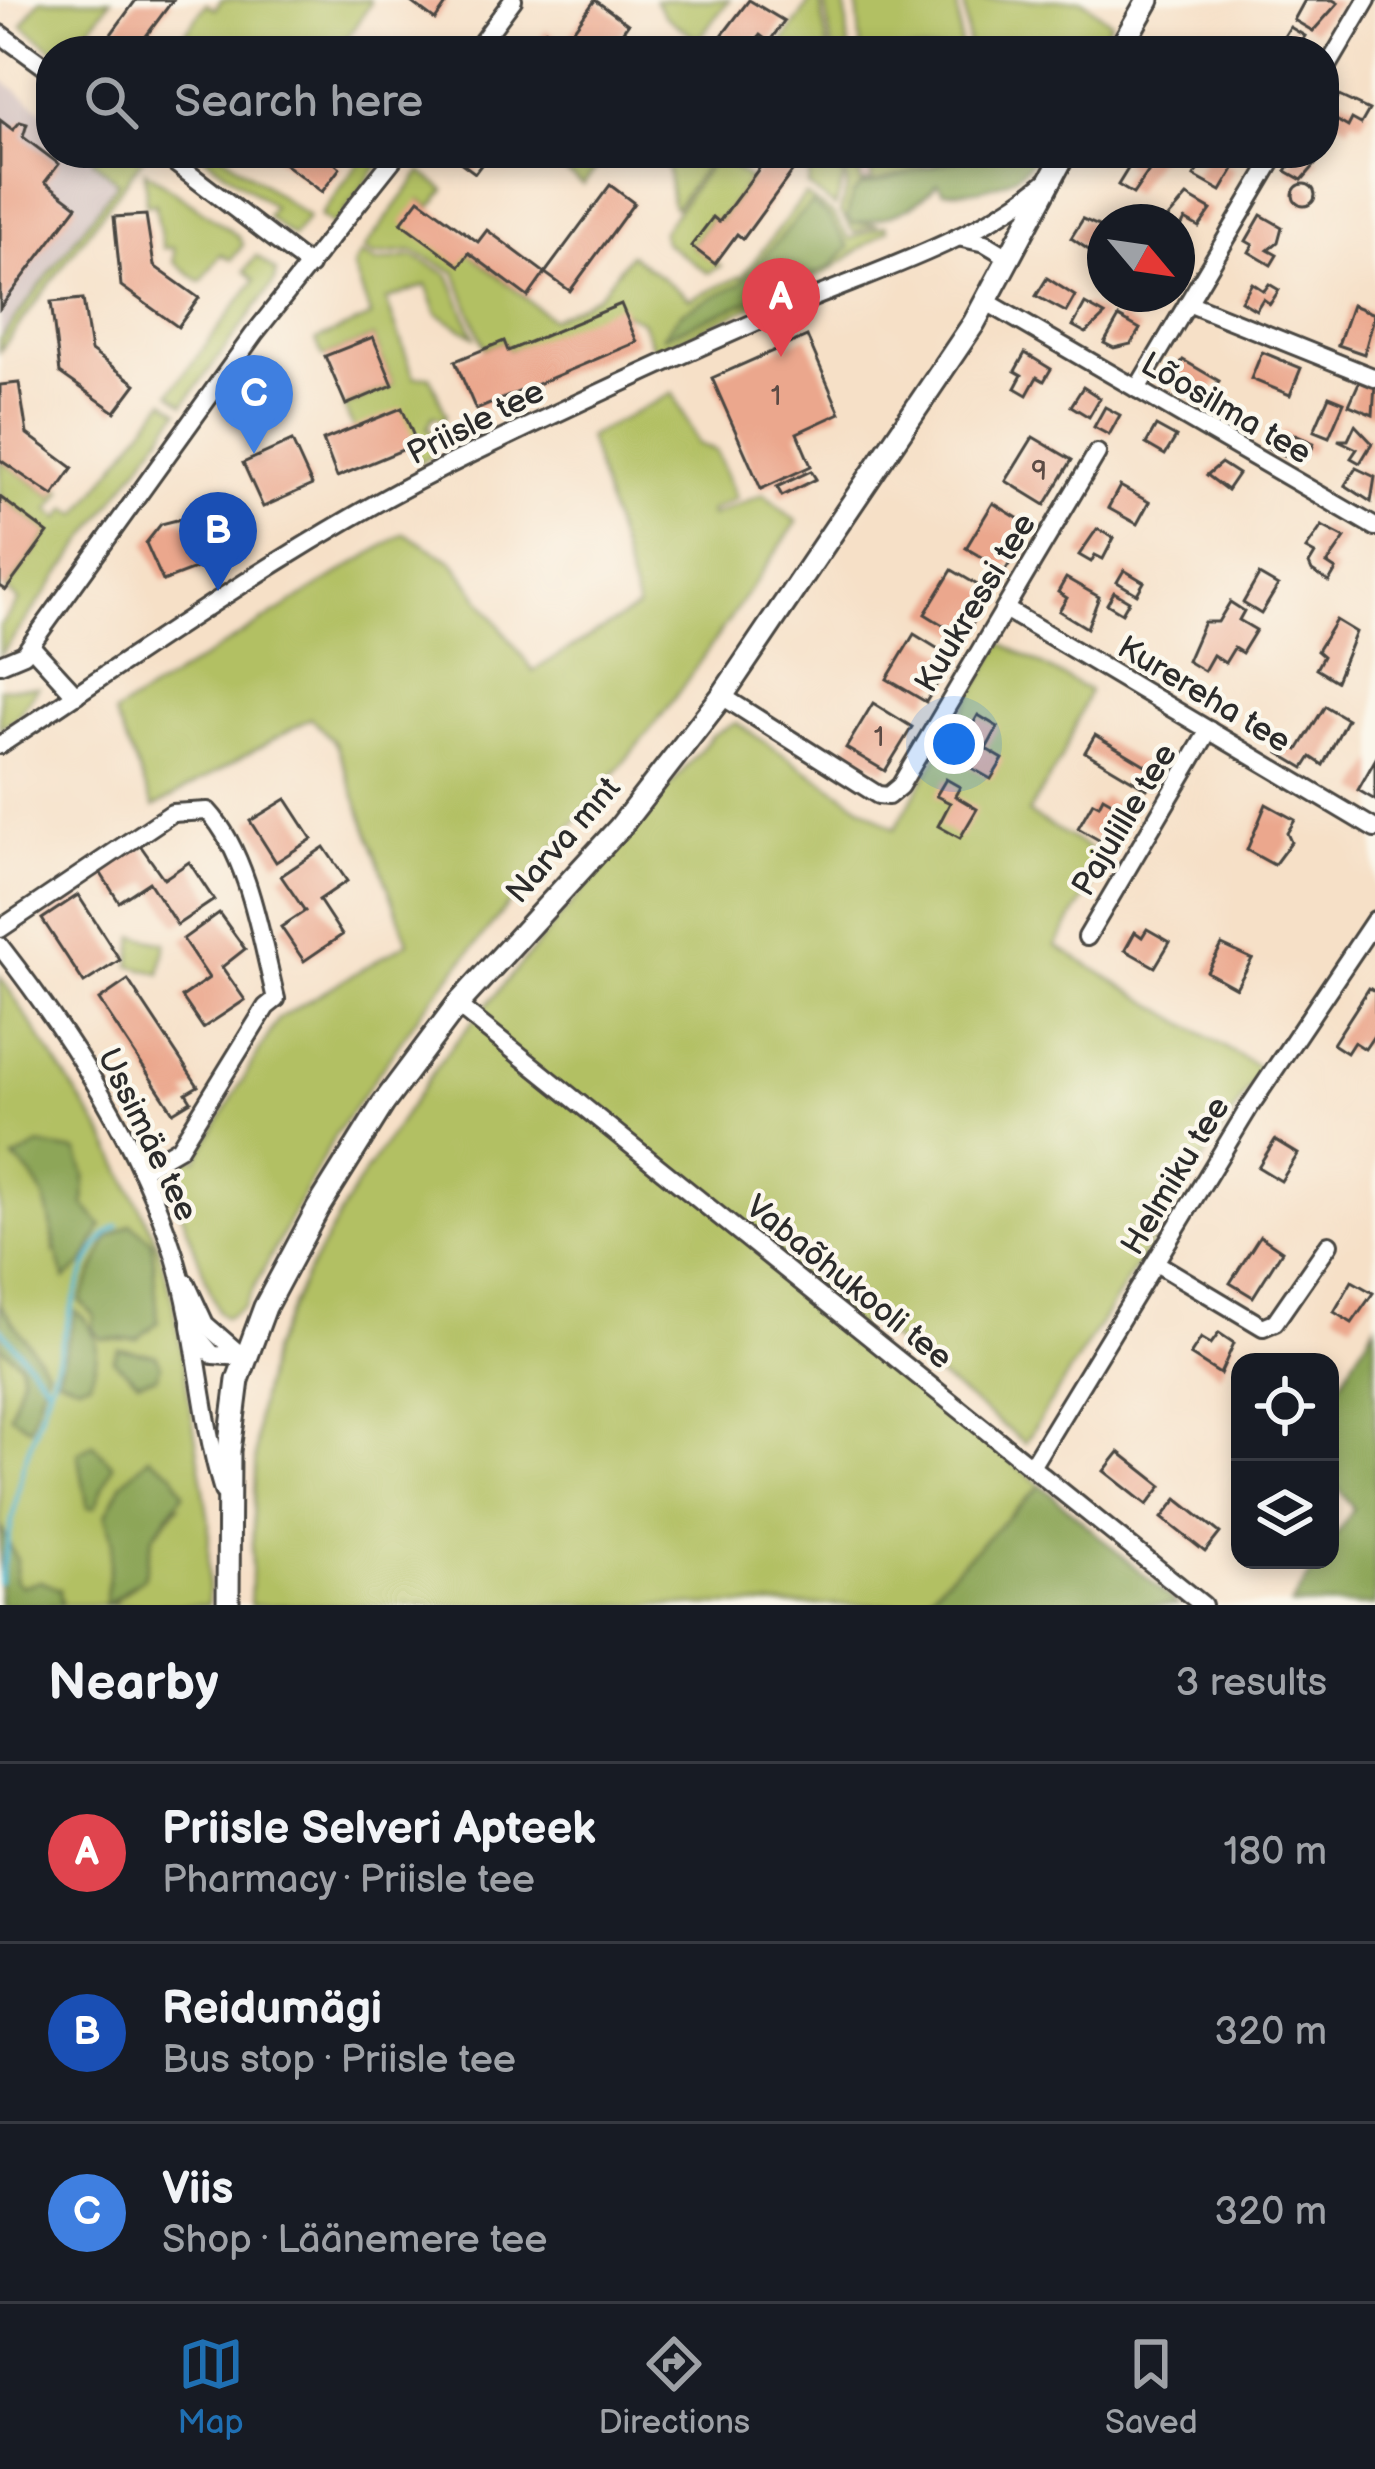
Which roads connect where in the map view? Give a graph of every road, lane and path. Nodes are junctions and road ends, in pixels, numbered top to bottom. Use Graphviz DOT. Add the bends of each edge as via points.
graph roads {
  1 [pos="513,0"];
  2 [pos="1367,0"];
  3 [pos="1143,7"];
  4 [pos="0,34"];
  5 [pos="486,36"];
  6 [pos="1127,36"];
  7 [pos="1339,48"];
  8 [pos="36,60"];
  9 [pos="182,168"];
  10 [pos="386,168"];
  11 [pos="1058,168"];
  12 [pos="1268,168"];
  13 [pos="1054,176"];
  14 [pos="982,224"];
  15 [pos="957,237"];
  16 [pos="1013,253"];
  17 [pos="310,266"];
  18 [pos="1195,290"];
  19 [pos="987,302"];
  20 [pos="1195,305"];
  21 [pos="1182,312"];
  22 [pos="1375,378"];
  23 [pos="1137,389"];
  24 [pos="1097,452"];
  25 [pos="1375,527"];
  26 [pos="1005,609"];
  27 [pos="31,646"];
  28 [pos="0,664"];
  29 [pos="76,695"];
  30 [pos="722,696"];
  31 [pos="1209,730"];
  32 [pos="0,746"];
  33 [pos="1375,829"];
  34 [pos="1375,920"];
  35 [pos="0,929"];
  36 [pos="1088,938"];
  37 [pos="0,946"];
  38 [pos="457,1005"];
  39 [pos="141,1170"];
  40 [pos="1329,1244"];
  41 [pos="176,1260"];
  42 [pos="1156,1263"];
  43 [pos="265,1307"];
  44 [pos="188,1322"];
  45 [pos="219,1335"];
  46 [pos="243,1357"];
  47 [pos="1032,1465"];
  48 [pos="229,1509"];
  49 [pos="228,1605"];
  50 [pos="1203,1605"];
  1 -- 5 [label="street"];
  2 -- 7 [label="street"];
  3 -- 6 [label="main road"];
  4 -- 8 [label="street"];
  9 -- 17 [label="street"];
  10 -- 17 [label="street"];
  11 -- 13 [label="main road, Narva mnt"];
  12 -- 18 [label="street"];
  13 -- 14 [label="street, Priisle tee"];
  13 -- 16 [label="main road, Narva mnt"];
  14 -- 15 [label="street, Priisle tee"];
  14 -- 16 [label="street" via="1004,232"];
  15 -- 16 [label="street"];
  15 -- 29 [label="street, Priisle tee" via="466,456"];
  16 -- 19 [label="main road, Narva mnt"];
  17 -- 27 [label="street"];
  19 -- 23 [label="street, Lõosilma tee"];
  19 -- 30 [label="main road, Narva mnt"];
  20 -- 22 [label="street"];
  21 -- 23 [label="street"];
  23 -- 25 [label="street, Lõosilma tee"];
  24 -- 26 [label="street, Kuukressi tee"];
  26 -- 30 [label="street, Kuukressi tee" via="888,796"];
  26 -- 31 [label="street, Kurereha tee"];
  27 -- 28 [label="street"];
  27 -- 29 [label="street"];
  29 -- 32 [label="street, Priisle tee"];
  30 -- 38 [label="main road, Narva mnt" via="620,827"];
  31 -- 33 [label="street, Kurereha tee"];
  31 -- 36 [label="street, Pajulille tee"];
  34 -- 42 [label="street, Helmiku tee"];
  35 -- 39 [label="street" via="172,813 208,812 220,824 257,916 276,999 178,1148"];
  37 -- 39 [label="street, Ussimäe tee" via="71,1043"];
  38 -- 43 [label="main road, Narva mnt" via="382,1104"];
  38 -- 47 [label="street, Vabaõhukooli tee"];
  39 -- 41 [label="street, Ussimäe tee"];
  40 -- 42 [label="street" via="1275,1322 1263,1327"];
  41 -- 44 [label="street, Ussimäe tee"];
  41 -- 45 [label="street"];
  42 -- 47 [label="street, Helmiku tee"];
  43 -- 45 [label="street" via="244,1331"];
  43 -- 46 [label="main road, Narva mnt"];
  44 -- 46 [label="street" via="207,1352"];
  44 -- 48 [label="street, Ussimäe tee"];
  45 -- 46 [label="street"];
  46 -- 48 [label="main road, Narva mnt"];
  47 -- 50 [label="street, Vabaõhukooli tee"];
  48 -- 49 [label="main road, Narva mnt"];
}
